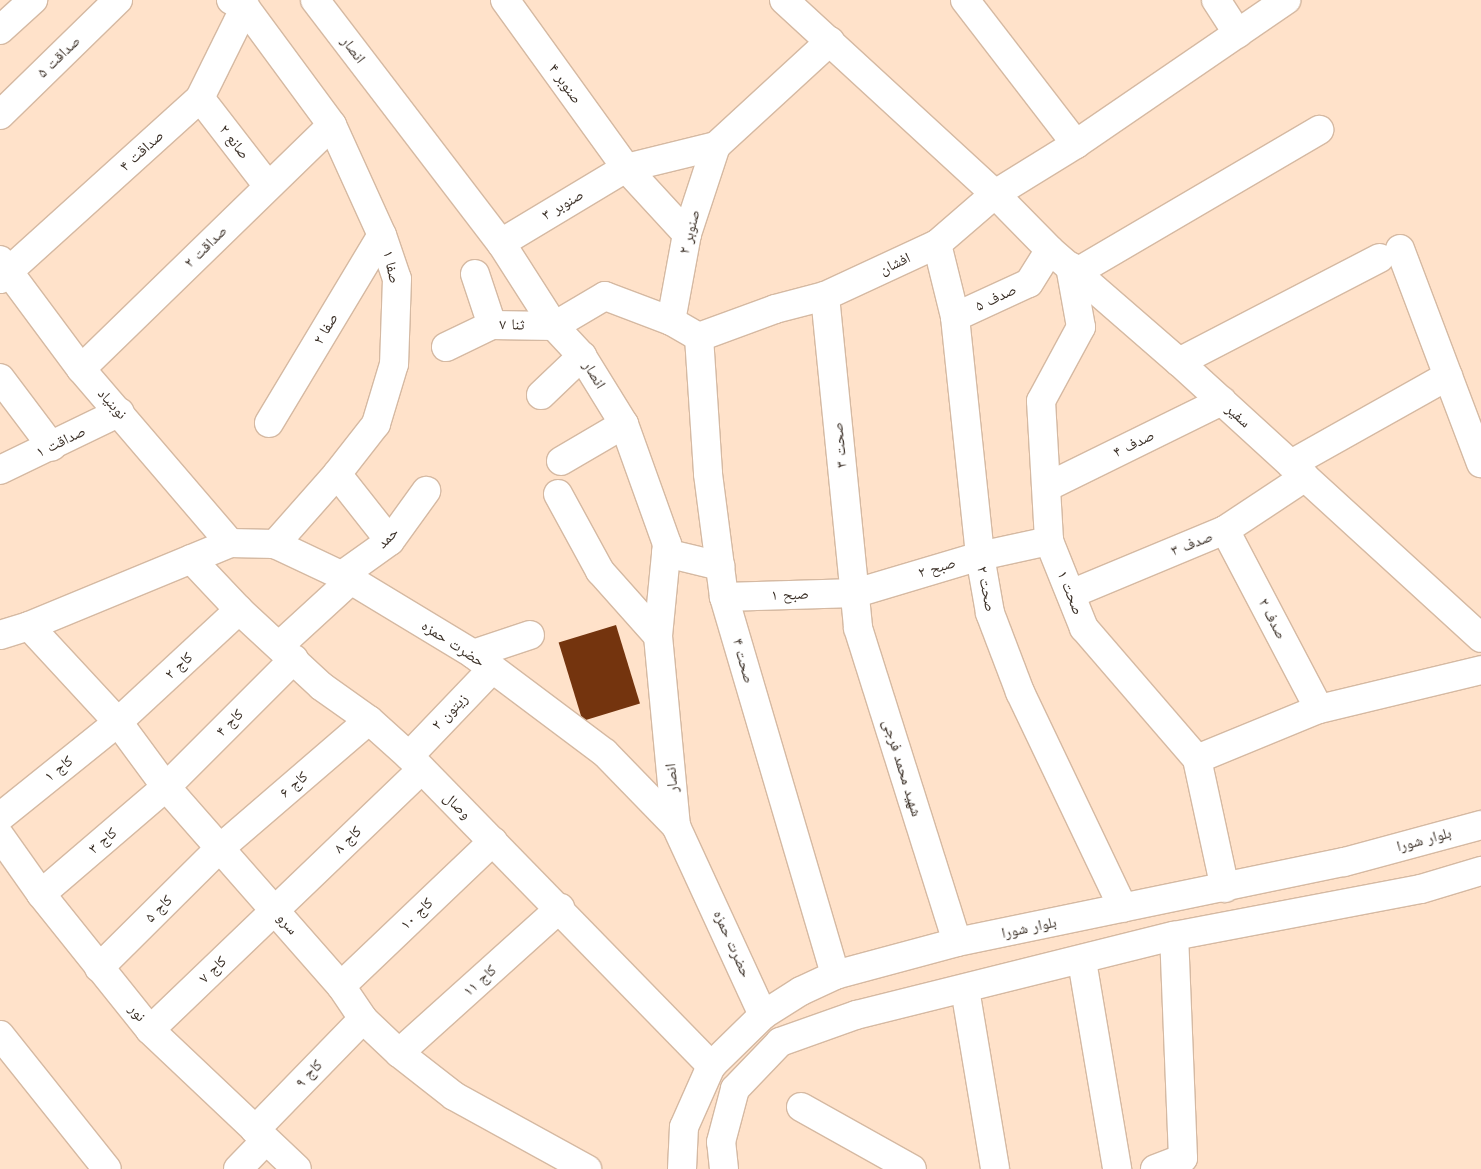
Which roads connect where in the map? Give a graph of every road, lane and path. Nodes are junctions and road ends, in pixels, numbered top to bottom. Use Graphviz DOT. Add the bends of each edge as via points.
graph roads {
  1 [pos="33,0"];
  2 [pos="118,0"];
  3 [pos="315,0"];
  4 [pos="505,0"];
  5 [pos="784,0"];
  6 [pos="965,0"];
  7 [pos="1216,0"];
  8 [pos="1286,0"];
  9 [pos="238,4"];
  10 [pos="0,30"];
  11 [pos="1238,34"];
  12 [pos="830,41"];
  13 [pos="200,98"];
  14 [pos="0,115"];
  15 [pos="332,126"];
  16 [pos="1319,130"];
  17 [pos="1076,144"];
  18 [pos="716,146"];
  19 [pos="626,168"];
  20 [pos="268,186"];
  21 [pos="995,194"];
  22 [pos="382,234"];
  23 [pos="687,234"];
  24 [pos="500,243"];
  25 [pos="937,244"];
  26 [pos="1066,263"];
  27 [pos="3,270"];
  28 [pos="475,274"];
  29 [pos="824,296"];
  30 [pos="955,317"];
  31 [pos="671,321"];
  32 [pos="492,325"];
  33 [pos="554,326"];
  34 [pos="699,337"];
  35 [pos="446,347"];
  36 [pos="582,356"];
  37 [pos="1179,362"];
  38 [pos="81,369"];
  39 [pos="1448,376"];
  40 [pos="0,378"];
  41 [pos="541,395"];
  42 [pos="1222,401"];
  43 [pos="120,412"];
  44 [pos="269,423"];
  45 [pos="624,424"];
  46 [pos="52,447"];
  47 [pos="561,461"];
  48 [pos="1481,463"];
  49 [pos="0,470"];
  50 [pos="1298,471"];
  51 [pos="337,474"];
  52 [pos="1047,487"];
  53 [pos="426,490"];
  54 [pos="558,494"];
  55 [pos="1226,530"];
  56 [pos="390,541"];
  57 [pos="1049,541"];
  58 [pos="230,543"];
  59 [pos="275,544"];
  60 [pos="666,553"];
  61 [pos="980,556"];
  62 [pos="191,559"];
  63 [pos="720,566"];
  64 [pos="346,578"];
  65 [pos="856,593"];
  66 [pos="1071,594"];
  67 [pos="724,597"];
  68 [pos="240,610"];
  69 [pos="1469,611"];
  70 [pos="30,626"];
  71 [pos="0,635"];
  72 [pos="530,635"];
  73 [pos="658,636"];
  74 [pos="1481,638"];
  75 [pos="286,652"];
  76 [pos="482,662"];
  77 [pos="1481,670"];
  78 [pos="1319,709"];
  79 [pos="369,720"];
  80 [pos="118,722"];
  81 [pos="1198,759"];
  82 [pos="415,763"];
  83 [pos="166,788"];
  84 [pos="0,817"];
  85 [pos="1481,825"];
  86 [pos="676,826"];
  87 [pos="0,836"];
  88 [pos="493,841"];
  89 [pos="218,850"];
  90 [pos="1481,871"];
  91 [pos="1225,888"];
  92 [pos="41,894"];
  93 [pos="560,908"];
  94 [pos="1123,908"];
  95 [pos="275,910"];
  96 [pos="1217,928"];
  97 [pos="1174,936"];
  98 [pos="957,942"];
  99 [pos="1082,961"];
  100 [pos="99,968"];
  101 [pos="835,975"];
  102 [pos="341,986"];
  103 [pos="965,989"];
  104 [pos="763,1015"];
  105 [pos="363,1019"];
  106 [pos="150,1030"];
  107 [pos="0,1034"];
  108 [pos="399,1053"];
  109 [pos="711,1066"];
  110 [pos="801,1107"];
  111 [pos="261,1135"];
  112 [pos="107,1169"];
  113 [pos="238,1169"];
  114 [pos="297,1169"];
  115 [pos="587,1169"];
  116 [pos="682,1169"];
  117 [pos="724,1169"];
  118 [pos="912,1169"];
  119 [pos="995,1169"];
  120 [pos="1117,1169"];
  121 [pos="1155,1169"];
  1 -- 10 [label="street"];
  2 -- 14 [label="street, صداقت ۵"];
  3 -- 24 [label="street, انصار"];
  4 -- 19 [label="street, صنوبر ۴"];
  5 -- 12 [label="street, سفیر"];
  6 -- 17 [label="street"];
  7 -- 11 [label="street"];
  8 -- 11 [label="street, افشان"];
  9 -- 13 [label="street, صداقت ۴"];
  9 -- 15 [label="street, صفا ۱"];
  11 -- 17 [label="street, افشان"];
  12 -- 18 [label="street"];
  12 -- 21 [label="street, سفیر"];
  13 -- 20 [label="street, صانع ۲"];
  13 -- 27 [label="street, صداقت ۴"];
  15 -- 20 [label="street, صداقت ۲"];
  15 -- 22 [label="street, صفا ۱"];
  16 -- 26 [label="street"];
  17 -- 21 [label="street, افشان"];
  18 -- 19 [label="street, صنوبر ۳"];
  18 -- 23 [label="street, صنوبر ۲"];
  19 -- 23 [label="street, صنوبر ۴"];
  19 -- 24 [label="street, صنوبر ۳"];
  20 -- 38 [label="street, صداقت ۲"];
  21 -- 25 [label="street, افشان"];
  21 -- 26 [label="street, سفیر"];
  22 -- 44 [label="street, صفا ۲"];
  22 -- 51 [label="street, صفا ۱" via="397,279 394,364 376,424"];
  23 -- 31 [label="street, صنوبر ۲"];
  24 -- 33 [label="street, انصار"];
  25 -- 29 [label="street, افشان"];
  25 -- 30 [label="street, صحت ۲"];
  26 -- 30 [label="street, صدف ۵"];
  26 -- 37 [label="street, سفیر"];
  26 -- 52 [label="street, صحت ۱" via="1081,327 1041,401"];
  27 -- 38 [label="street, نوبنیاد"];
  28 -- 32 [label="street"];
  29 -- 34 [label="street, افشان" via="775,309"];
  29 -- 65 [label="street, صحت ۳"];
  30 -- 61 [label="street, صحت ۲"];
  31 -- 33 [label="street" via="605,296"];
  31 -- 34 [label="street"];
  32 -- 33 [label="street, ثنا ۷"];
  32 -- 35 [label="street, ثنا ۷"];
  33 -- 36 [label="street, انصار"];
  34 -- 63 [label="street, صحت ۴" via="708,474"];
  36 -- 41 [label="street"];
  36 -- 45 [label="street, انصار"];
  37 -- 39 [label="street" via="1390,253"];
  37 -- 42 [label="street, سفیر"];
  38 -- 43 [label="street, نوبنیاد"];
  39 -- 48 [label="street"];
  39 -- 50 [label="street, صدف ۳"];
  40 -- 46 [label="street"];
  42 -- 50 [label="street, سفیر"];
  42 -- 52 [label="street, صدف ۴"];
  43 -- 46 [label="street, صداقت ۱"];
  43 -- 58 [label="street, نوبنیاد"];
  45 -- 47 [label="street"];
  45 -- 60 [label="street, انصار" via="661,527"];
  46 -- 49 [label="street, صداقت ۱"];
  50 -- 55 [label="street, صدف ۳"];
  50 -- 69 [label="street, سفیر"];
  51 -- 56 [label="street"];
  51 -- 59 [label="street, صفا ۱"];
  52 -- 57 [label="street, صحت ۱"];
  53 -- 56 [label="street, حمد"];
  54 -- 73 [label="street" via="600,571"];
  55 -- 66 [label="street, صدف ۳"];
  55 -- 78 [label="street, صدف ۲"];
  56 -- 64 [label="street, حمد"];
  57 -- 61 [label="street, صبح ۲"];
  57 -- 66 [label="street, صحت ۱"];
  58 -- 59 [label="street, حضرت حمزه"];
  58 -- 62 [label="street, حضرت حمزه"];
  59 -- 64 [label="street, حضرت حمزه"];
  60 -- 63 [label="street"];
  60 -- 73 [label="street, انصار"];
  61 -- 65 [label="street, صبح ۲"];
  61 -- 94 [label="street, صحت ۲" via="990,613 1020,692"];
  62 -- 68 [label="street, وصال"];
  62 -- 70 [label="street, حضرت حمزه"];
  63 -- 67 [label="street, صحت ۴"];
  64 -- 75 [label="street, حمد"];
  64 -- 76 [label="street, حضرت حمزه"];
  65 -- 67 [label="street, صبح ۱"];
  65 -- 98 [label="street, شهید محمد فرجی" via="858,628"];
  66 -- 81 [label="street, صحت ۱" via="1084,628"];
  67 -- 101 [label="street, صحت ۴"];
  68 -- 75 [label="street, وصال"];
  68 -- 80 [label="street, کاج ۲"];
  69 -- 74 [label="street, سفیر"];
  70 -- 71 [label="street, حضرت حمزه"];
  70 -- 80 [label="street, سرو"];
  72 -- 76 [label="street"];
  73 -- 86 [label="street, انصار"];
  75 -- 79 [label="street, وصال" via="321,686"];
  75 -- 83 [label="street, کاج ۴"];
  76 -- 82 [label="street, زیتون ۲"];
  76 -- 86 [label="street, حضرت حمزه" via="605,753"];
  77 -- 78 [label="street"];
  78 -- 81 [label="street"];
  79 -- 82 [label="street, وصال"];
  79 -- 89 [label="street, کاج ۶"];
  80 -- 83 [label="street, سرو"];
  80 -- 84 [label="street, کاج ۱"];
  81 -- 91 [label="street, صحت ۱"];
  82 -- 88 [label="street, وصال"];
  82 -- 95 [label="street, کاج ۸"];
  83 -- 89 [label="street, سرو"];
  83 -- 92 [label="street, کاج ۳"];
  85 -- 91 [label="street, بلوار شورا" via="1344,862"];
  86 -- 104 [label="street, حضرت حمزه"];
  87 -- 92 [label="street, نور"];
  88 -- 93 [label="street, وصال"];
  88 -- 102 [label="street, کاج ۱۰"];
  89 -- 95 [label="street, سرو"];
  89 -- 100 [label="street, کاج ۵"];
  90 -- 96 [label="street" via="1421,889"];
  91 -- 94 [label="street, بلوار شورا"];
  91 -- 96 [label="street"];
  92 -- 100 [label="street, نور"];
  93 -- 108 [label="street, کاج ۱۱"];
  93 -- 109 [label="street, وصال"];
  94 -- 98 [label="street, بلوار شورا"];
  95 -- 102 [label="street, سرو"];
  95 -- 106 [label="street, کاج ۷"];
  96 -- 97 [label="street"];
  97 -- 99 [label="street"];
  97 -- 121 [label="street" via="1183,1158"];
  98 -- 101 [label="street, بلوار شورا"];
  99 -- 103 [label="street"];
  99 -- 120 [label="street"];
  100 -- 106 [label="street, نور"];
  101 -- 104 [label="street, بلوار شورا" via="801,991"];
  102 -- 105 [label="street, سرو"];
  103 -- 117 [label="street" via="856,1015 780,1042 735,1089 722,1142"];
  103 -- 119 [label="street"];
  104 -- 109 [label="street, بلوار شورا"];
  105 -- 108 [label="street, سرو"];
  105 -- 111 [label="street, کاج ۹"];
  106 -- 111 [label="street, نور"];
  107 -- 112 [label="street"];
  108 -- 115 [label="street, سرو" via="454,1096"];
  109 -- 116 [label="street, بلوار شورا" via="684,1127"];
  110 -- 118 [label="street"];
  111 -- 113 [label="street, کاج ۹"];
  111 -- 114 [label="street, نور"];
}
